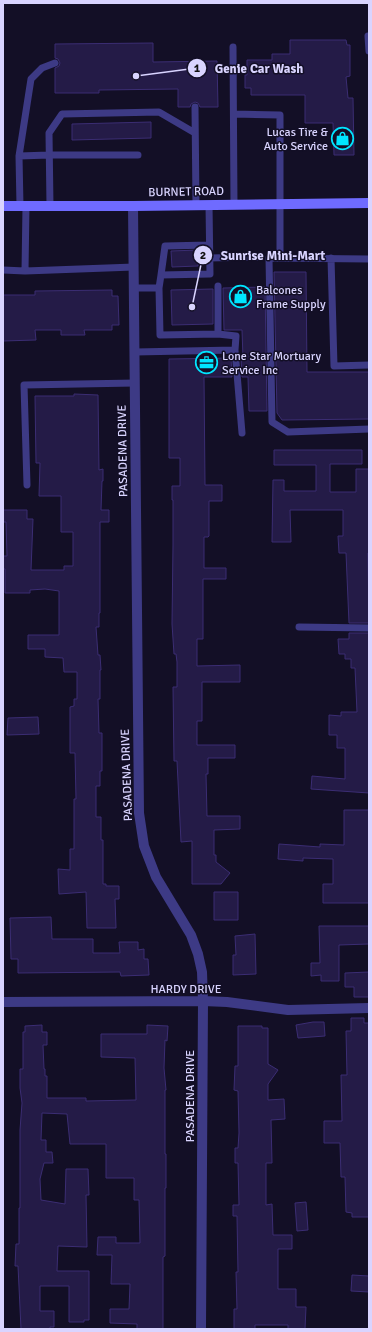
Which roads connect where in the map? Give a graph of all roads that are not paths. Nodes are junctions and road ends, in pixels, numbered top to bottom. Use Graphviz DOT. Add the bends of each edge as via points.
graph roads {
  1 [pos="368,36"];
  2 [pos="233,47"];
  3 [pos="369,51"];
  4 [pos="55,63"];
  5 [pos="195,107"];
  6 [pos="234,114"];
  7 [pos="195,133"];
  8 [pos="49,155"];
  9 [pos="138,155"];
  10 [pos="19,156"];
  11 [pos="369,203"];
  12 [pos="280,204"];
  13 [pos="196,205"];
  14 [pos="209,205"];
  15 [pos="234,205"];
  16 [pos="3,206"];
  17 [pos="23,206"];
  18 [pos="50,206"];
  19 [pos="134,206"];
  20 [pos="209,245"];
  21 [pos="260,257"];
  22 [pos="209,258"];
  23 [pos="280,258"];
  24 [pos="331,258"];
  25 [pos="369,259"];
  26 [pos="134,267"];
  27 [pos="3,270"];
  28 [pos="26,271"];
  29 [pos="161,275"];
  30 [pos="218,286"];
  31 [pos="134,288"];
  32 [pos="158,288"];
  33 [pos="218,334"];
  34 [pos="235,350"];
  35 [pos="135,352"];
  36 [pos="369,365"];
  37 [pos="135,383"];
  38 [pos="369,429"];
  39 [pos="242,433"];
  40 [pos="27,485"];
  41 [pos="298,627"];
  42 [pos="369,628"];
  43 [pos="204,1001"];
  44 [pos="3,1002"];
  45 [pos="369,1008"];
  46 [pos="202,1329"];
  1 -- 3 [label="lane"];
  2 -- 6 [label="lane"];
  4 -- 10 [label="lane" via="42,68 31,79"];
  5 -- 7 [label="lane"];
  6 -- 12 [label="lane" via="280,115"];
  6 -- 15 [label="lane"];
  7 -- 8 [label="lane" via="159,112 62,114 49,134"];
  7 -- 13 [label="lane"];
  8 -- 9 [label="lane"];
  8 -- 10 [label="lane"];
  8 -- 18 [label="lane"];
  10 -- 17 [label="lane"];
  11 -- 12 [label="main road, BURNET ROAD"];
  12 -- 15 [label="main road, BURNET ROAD"];
  12 -- 23 [label="lane"];
  13 -- 14 [label="main road, BURNET ROAD"];
  13 -- 19 [label="main road, BURNET ROAD"];
  14 -- 15 [label="main road, BURNET ROAD"];
  14 -- 20 [label="lane"];
  16 -- 17 [label="main road, BURNET ROAD"];
  17 -- 18 [label="main road, BURNET ROAD"];
  17 -- 28 [label="lane"];
  18 -- 19 [label="main road, BURNET ROAD"];
  19 -- 26 [label="street, PASADENA DRIVE"];
  20 -- 22 [label="lane"];
  20 -- 29 [label="lane" via="165,246"];
  21 -- 22 [label="lane"];
  22 -- 29 [label="lane" via="210,274"];
  23 -- 24 [label="lane"];
  23 -- 38 [label="lane" via="269,258 272,422 288,432"];
  24 -- 25 [label="lane"];
  24 -- 36 [label="lane" via="334,366"];
  26 -- 28 [label="lane"];
  26 -- 31 [label="street, PASADENA DRIVE"];
  27 -- 28 [label="lane"];
  29 -- 32 [label="lane"];
  30 -- 33 [label="lane"];
  31 -- 32 [label="lane"];
  31 -- 35 [label="street, PASADENA DRIVE"];
  32 -- 33 [label="lane" via="160,335"];
  33 -- 34 [label="lane" via="236,336"];
  34 -- 35 [label="lane"];
  34 -- 39 [label="lane"];
  35 -- 37 [label="street, PASADENA DRIVE"];
  37 -- 40 [label="lane" via="24,385"];
  37 -- 43 [label="street, PASADENA DRIVE" via="139,813 144,846 156,877 191,935 198,954"];
  41 -- 42 [label="lane"];
  43 -- 44 [label="street, HARDY DRIVE"];
  43 -- 45 [label="street, HARDY DRIVE" via="288,1010"];
  43 -- 46 [label="street, PASADENA DRIVE"];
}
